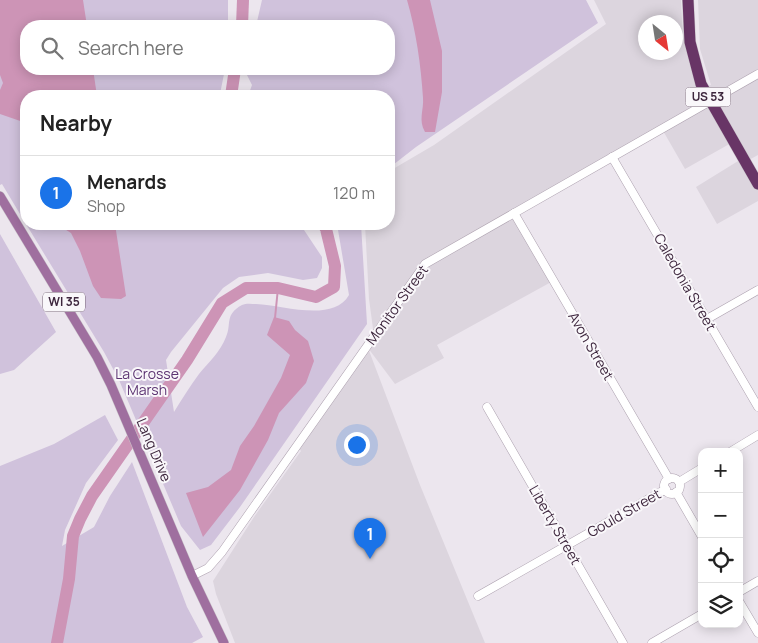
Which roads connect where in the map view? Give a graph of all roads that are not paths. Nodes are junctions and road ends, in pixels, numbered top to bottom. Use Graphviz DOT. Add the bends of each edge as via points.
graph roads {
  1 [pos="688,0"];
  2 [pos="758,74"];
  3 [pos="710,102"];
  4 [pos="612,157"];
  5 [pos="758,184"];
  6 [pos="0,196"];
  7 [pos="514,213"];
  8 [pos="20,229"];
  9 [pos="20,230"];
  10 [pos="758,290"];
  11 [pos="707,319"];
  12 [pos="487,406"];
  13 [pos="758,407"];
  14 [pos="758,435"];
  15 [pos="737,448"];
  16 [pos="698,470"];
  17 [pos="669,479"];
  18 [pos="679,482"];
  19 [pos="666,489"];
  20 [pos="676,492"];
  21 [pos="698,530"];
  22 [pos="567,546"];
  23 [pos="192,576"];
  24 [pos="758,582"];
  25 [pos="743,590"];
  26 [pos="478,596"];
  27 [pos="743,608"];
  28 [pos="698,616"];
  29 [pos="758,633"];
  30 [pos="224,643"];
  31 [pos="623,643"];
  32 [pos="652,643"];
  1 -- 3 [label="highway, US 53" via="690,42 701,84"];
  2 -- 3 [label="street, Monitor Street"];
  3 -- 4 [label="street, Monitor Street"];
  3 -- 5 [label="highway, US 53"];
  4 -- 7 [label="street, Monitor Street"];
  4 -- 11 [label="street, Caledonia Street"];
  6 -- 8 [label="main road, Lang Drive / WI 35"];
  7 -- 17 [label="street, Avon Street"];
  7 -- 23 [label="street, Monitor Street" via="442,253 422,268 222,552 208,568"];
  9 -- 23 [label="main road, Lang Drive / WI 35" via="97,357"];
  10 -- 11 [label="street"];
  11 -- 13 [label="street, Caledonia Street"];
  12 -- 22 [label="street, Liberty Street"];
  14 -- 15 [label="street"];
  16 -- 18 [label="street"];
  17 -- 18 [label="street" via="675,478"];
  17 -- 19 [label="street"];
  18 -- 20 [label="street"];
  19 -- 20 [label="street" via="669,493"];
  19 -- 22 [label="street, Gould Street"];
  20 -- 21 [label="street"];
  22 -- 26 [label="street, Gould Street"];
  22 -- 31 [label="street, Liberty Street"];
  23 -- 30 [label="main road, Lang Drive / WI 35"];
  24 -- 25 [label="street"];
  27 -- 29 [label="street"];
  28 -- 32 [label="street"];
}
